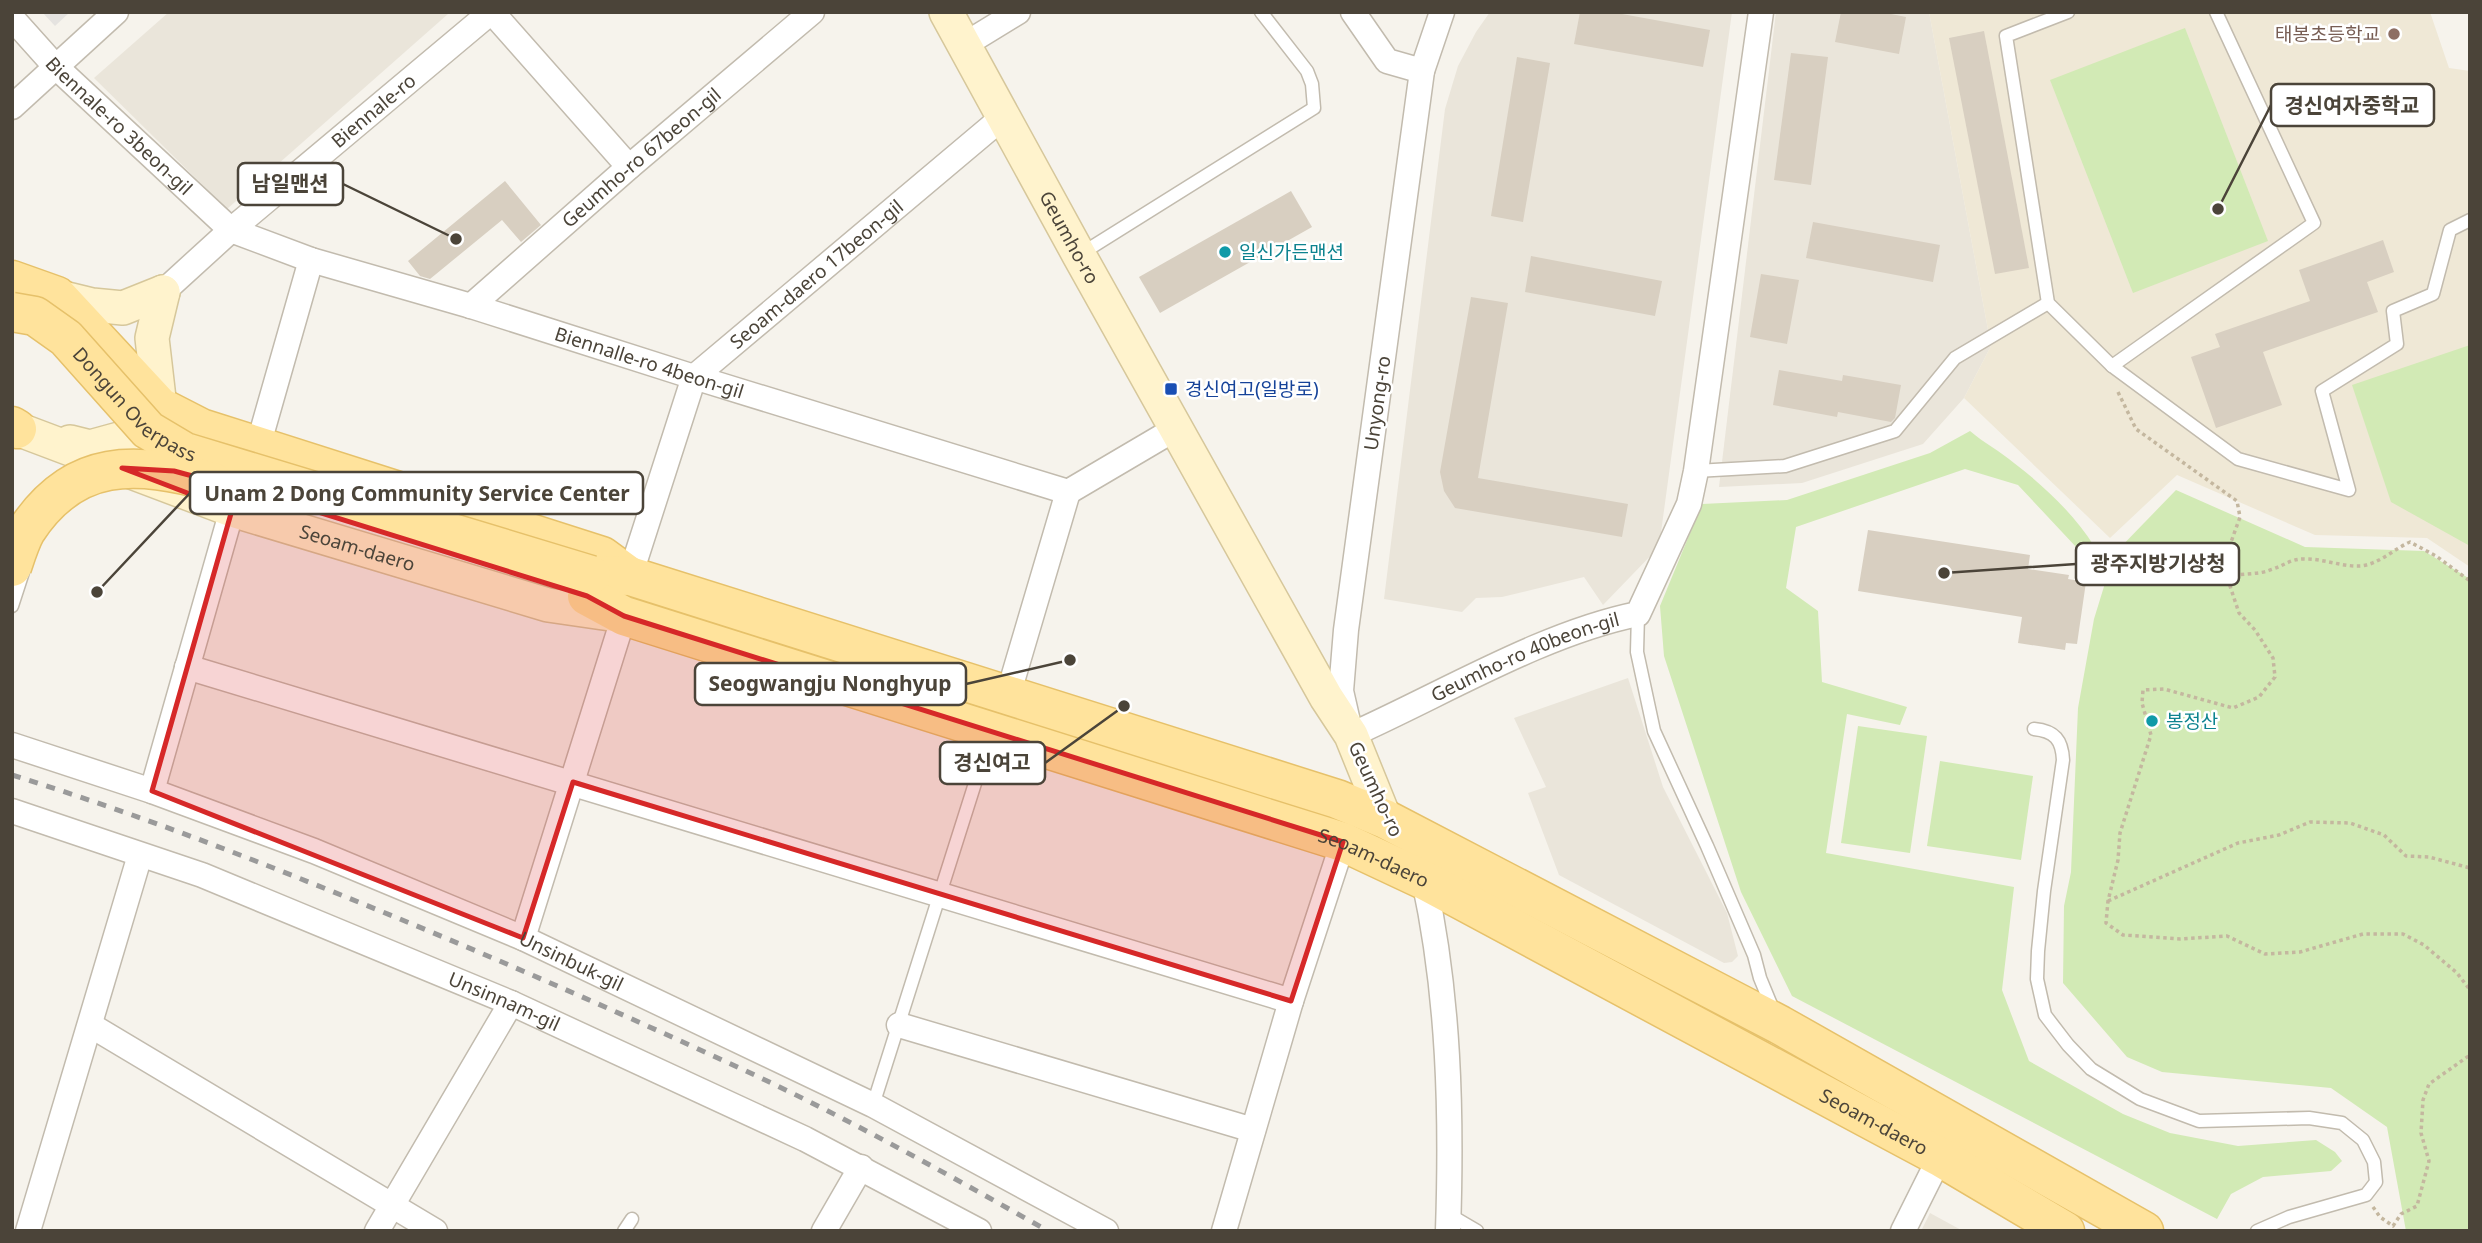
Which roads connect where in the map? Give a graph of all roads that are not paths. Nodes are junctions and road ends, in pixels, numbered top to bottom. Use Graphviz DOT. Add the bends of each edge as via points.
graph roads {
  1 [pos="116,12"];
  2 [pos="491,12"];
  3 [pos="812,12"];
  4 [pos="946,12"];
  5 [pos="1018,12"];
  6 [pos="1261,12"];
  7 [pos="1353,12"];
  8 [pos="1442,12"];
  9 [pos="1760,12"];
  10 [pos="2068,12"];
  11 [pos="2216,12"];
  12 [pos="12,18"];
  13 [pos="964,45"];
  14 [pos="54,66"];
  15 [pos="1422,71"];
  16 [pos="12,107"];
  17 [pos="1003,117"];
  18 [pos="629,167"];
  19 [pos="2470,220"];
  20 [pos="231,230"];
  21 [pos="1079,255"];
  22 [pos="311,260"];
  23 [pos="12,280"];
  24 [pos="12,288"];
  25 [pos="163,292"];
  26 [pos="57,296"];
  27 [pos="2048,303"];
  28 [pos="471,306"];
  29 [pos="12,312"];
  30 [pos="2109,362"];
  31 [pos="694,377"];
  32 [pos="160,407"];
  33 [pos="14,427"];
  34 [pos="1175,429"];
  35 [pos="258,446"];
  36 [pos="1696,471"];
  37 [pos="1069,492"];
  38 [pos="232,510"];
  39 [pos="47,524"];
  40 [pos="12,567"];
  41 [pos="630,576"];
  42 [pos="589,585"];
  43 [pos="12,606"];
  44 [pos="1638,614"];
  45 [pos="624,616"];
  46 [pos="187,667"];
  47 [pos="1007,695"];
  48 [pos="2034,729"];
  49 [pos="992,731"];
  50 [pos="1351,734"];
  51 [pos="12,745"];
  52 [pos="573,782"];
  53 [pos="152,791"];
  54 [pos="12,811"];
  55 [pos="1385,819"];
  56 [pos="1343,842"];
  57 [pos="140,855"];
  58 [pos="1424,880"];
  59 [pos="939,896"];
  60 [pos="523,938"];
  61 [pos="1291,1001"];
  62 [pos="511,1003"];
  63 [pos="89,1025"];
  64 [pos="899,1025"];
  65 [pos="1780,1026"];
  66 [pos="873,1105"];
  67 [pos="1253,1130"];
  68 [pos="1940,1157"];
  69 [pos="861,1167"];
  70 [pos="392,1205"];
  71 [pos="632,1219"];
  72 [pos="1448,1223"];
  73 [pos="27,1231"];
  74 [pos="377,1231"];
  75 [pos="436,1231"];
  76 [pos="624,1231"];
  77 [pos="824,1231"];
  78 [pos="979,1231"];
  79 [pos="1106,1231"];
  80 [pos="1224,1231"];
  81 [pos="1477,1231"];
  82 [pos="1903,1231"];
  83 [pos="2065,1231"];
  84 [pos="2144,1231"];
  85 [pos="2257,1231"];
  1 -- 14 [label="street"];
  2 -- 18 [label="street, Biennale-ro"];
  2 -- 20 [label="street, Biennale-ro"];
  3 -- 18 [label="street, Geumho-ro 67beon-gil"];
  4 -- 13 [label="street, Geumho-ro"];
  5 -- 13 [label="street"];
  6 -- 21 [label="lane" via="1307,71 1314,108"];
  7 -- 15 [label="street" via="1387,61"];
  8 -- 15 [label="street, Unyong-ro"];
  9 -- 36 [label="street, Geumho-ro 40beon-gil"];
  10 -- 27 [label="lane" via="2006,36"];
  11 -- 30 [label="lane" via="2314,223"];
  12 -- 14 [label="street, Biennale-ro 3beon-gil"];
  13 -- 17 [label="street, Geumho-ro"];
  14 -- 16 [label="street"];
  14 -- 20 [label="street, Biennale-ro 3beon-gil"];
  15 -- 50 [label="street, Unyong-ro" via="1346,630 1341,691"];
  17 -- 21 [label="street, Geumho-ro"];
  17 -- 31 [label="street, Seoam-daero 17beon-gil"];
  18 -- 28 [label="street, Geumho-ro 67beon-gil"];
  19 -- 30 [label="lane" via="2449,230 2433,294 2393,311 2397,344 2322,391 2349,490 2238,459"];
  20 -- 22 [label="street, Biennalle-ro 4beon-gil"];
  20 -- 25 [label="street, Biennale-ro"];
  21 -- 34 [label="street, Geumho-ro"];
  22 -- 28 [label="street, Biennalle-ro 4beon-gil"];
  22 -- 35 [label="street"];
  23 -- 26 [label="main road"];
  24 -- 26 [label="street"];
  25 -- 26 [label="street" via="123,308"];
  25 -- 32 [label="street" via="152,338"];
  26 -- 32 [label="main road"];
  27 -- 30 [label="lane"];
  27 -- 36 [label="lane" via="1955,358 1895,431 1786,466"];
  28 -- 31 [label="street, Biennalle-ro 4beon-gil"];
  29 -- 42 [label="main road, Dongun Overpass, bridge" via="36,316 66,338 148,430 185,452"];
  31 -- 37 [label="street, Biennalle-ro 4beon-gil"];
  31 -- 41 [label="street"];
  32 -- 33 [label="street" via="130,436 90,447"];
  32 -- 35 [label="main road" via="201,428"];
  33 -- 38 [label="street, Seoam-daero" via="127,480"];
  34 -- 37 [label="street"];
  34 -- 50 [label="street, Geumho-ro"];
  35 -- 41 [label="main road" via="602,556"];
  36 -- 44 [label="street, Geumho-ro 40beon-gil" via="1689,504"];
  37 -- 47 [label="street"];
  38 -- 45 [label="street, Seoam-daero" via="548,605"];
  38 -- 46 [label="street"];
  39 -- 43 [label="lane" via="29,553"];
  40 -- 42 [label="main road, Dongun Overpass, bridge" via="25,533 50,502 78,481 132,467 174,471"];
  41 -- 42 [label="main road, Seoam-daero"];
  41 -- 47 [label="main road, Seoam-daero"];
  42 -- 45 [label="main road, Seoam-daero"];
  44 -- 50 [label="street, Geumho-ro 40beon-gil" via="1531,650"];
  44 -- 65 [label="lane" via="1637,652 1654,731 1713,858"];
  45 -- 49 [label="main road, Seoam-daero"];
  45 -- 52 [label="street"];
  46 -- 52 [label="street"];
  46 -- 53 [label="street"];
  47 -- 55 [label="main road, Seoam-daero" via="1337,799"];
  48 -- 85 [label="lane" via="2046,730 2062,746 2037,979 2045,1015 2068,1045 2091,1069 2140,1100 2199,1121 2309,1118 2342,1123 2363,1140 2374,1161 2376,1182 2366,1195 2288,1217"];
  49 -- 56 [label="main road, Seoam-daero"];
  49 -- 59 [label="lane"];
  50 -- 55 [label="street, Geumho-ro"];
  51 -- 53 [label="street, Unsinbuk-gil"];
  52 -- 59 [label="street"];
  52 -- 60 [label="street"];
  53 -- 60 [label="street, Unsinbuk-gil" via="314,850"];
  54 -- 57 [label="street, Unsinnam-gil"];
  55 -- 58 [label="street, Geumho-ro"];
  55 -- 65 [label="main road, Seoam-daero"];
  56 -- 58 [label="main road, Seoam-daero"];
  56 -- 61 [label="street"];
  57 -- 62 [label="street, Unsinnam-gil" via="227,885"];
  57 -- 63 [label="street"];
  58 -- 68 [label="main road, Seoam-daero"];
  58 -- 72 [label="street, Geumho-ro" via="1436,934 1447,1032"];
  59 -- 61 [label="street"];
  59 -- 64 [label="lane"];
  60 -- 66 [label="street, Unsinbuk-gil"];
  61 -- 67 [label="street"];
  62 -- 69 [label="street, Unsinnam-gil"];
  62 -- 70 [label="street"];
  63 -- 70 [label="street"];
  63 -- 73 [label="street"];
  64 -- 66 [label="lane"];
  64 -- 67 [label="street"];
  65 -- 84 [label="main road, Seoam-daero"];
  66 -- 79 [label="street, Unsinbuk-gil"];
  67 -- 80 [label="street"];
  68 -- 82 [label="street"];
  68 -- 83 [label="main road, Seoam-daero"];
  69 -- 77 [label="street"];
  69 -- 78 [label="street, Unsinnam-gil"];
  70 -- 74 [label="street"];
  70 -- 75 [label="street"];
  71 -- 76 [label="lane"];
  72 -- 81 [label="lane"];
}
